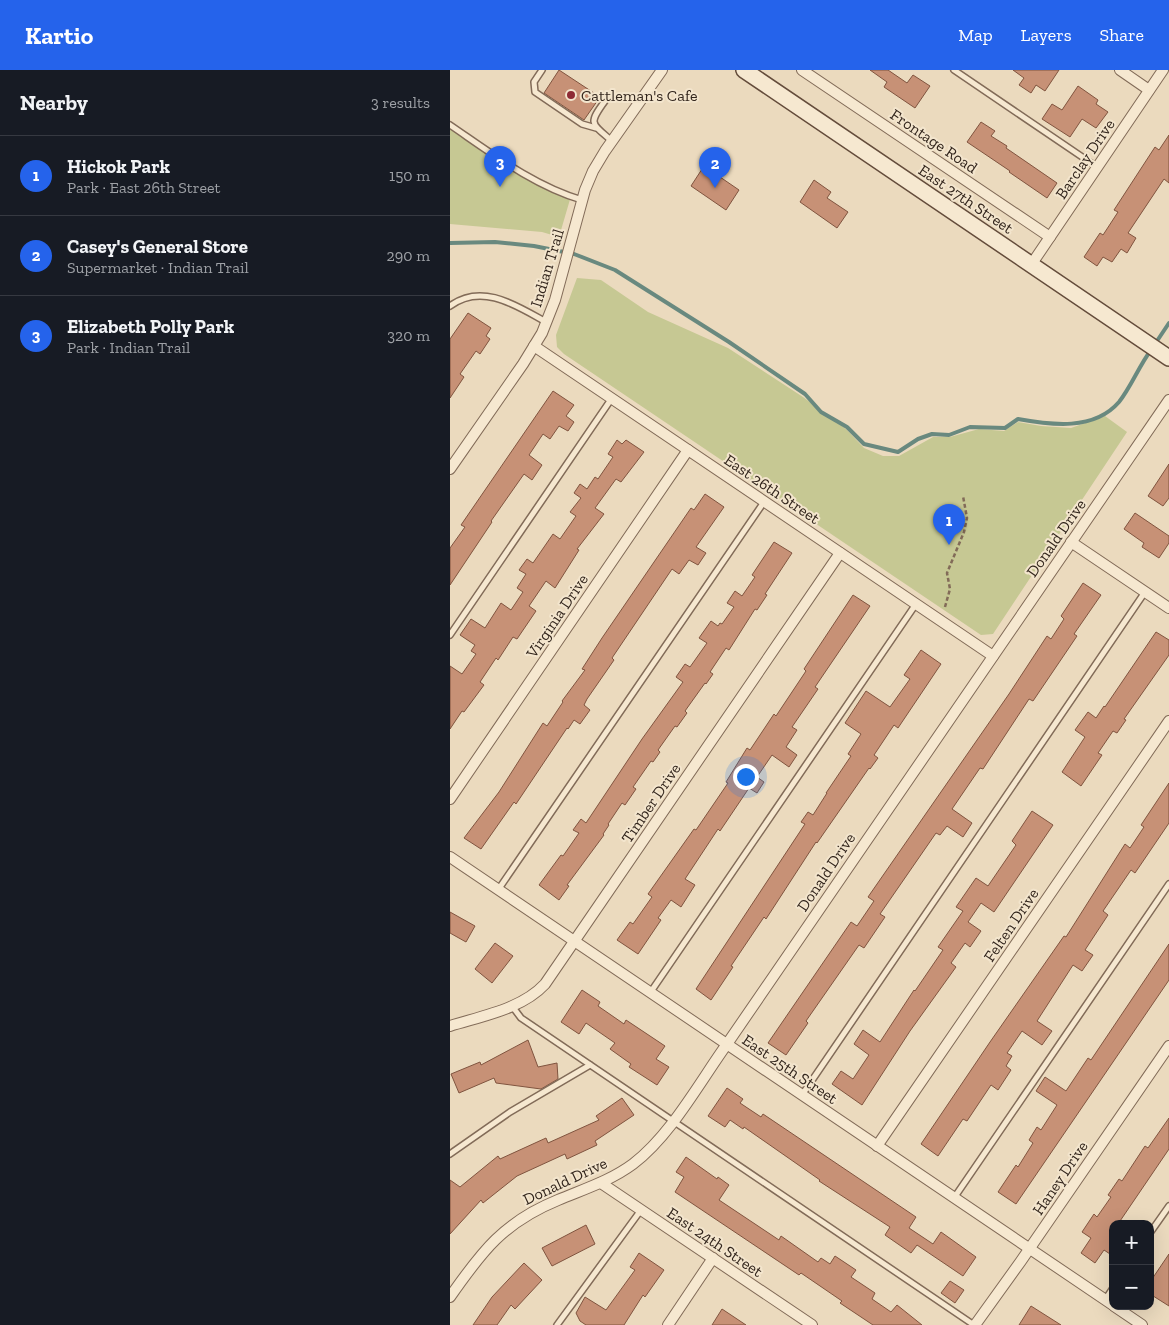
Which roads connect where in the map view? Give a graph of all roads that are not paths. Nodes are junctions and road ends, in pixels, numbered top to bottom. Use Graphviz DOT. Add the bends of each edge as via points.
graph roads {
  1 [pos="542,70"];
  2 [pos="662,70"];
  3 [pos="744,70"];
  4 [pos="802,70"];
  5 [pos="954,70"];
  6 [pos="1120,70"];
  7 [pos="1163,70"];
  8 [pos="1149,90"];
  9 [pos="605,101"];
  10 [pos="450,125"];
  11 [pos="596,128"];
  12 [pos="612,141"];
  13 [pos="1097,167"];
  14 [pos="582,200"];
  15 [pos="1050,237"];
  16 [pos="1031,265"];
  17 [pos="450,306"];
  18 [pos="546,322"];
  19 [pos="534,346"];
  20 [pos="1169,358"];
  21 [pos="612,398"];
  22 [pos="1169,400"];
  23 [pos="688,450"];
  24 [pos="450,469"];
  25 [pos="765,502"];
  26 [pos="1071,542"];
  27 [pos="840,553"];
  28 [pos="1145,592"];
  29 [pos="916,604"];
  30 [pos="1168,606"];
  31 [pos="450,635"];
  32 [pos="992,656"];
  33 [pos="1169,720"];
  34 [pos="450,799"];
  35 [pos="450,857"];
  36 [pos="1169,884"];
  37 [pos="498,890"];
  38 [pos="574,941"];
  39 [pos="650,992"];
  40 [pos="511,1006"];
  41 [pos="450,1026"];
  42 [pos="727,1044"];
  43 [pos="1169,1046"];
  44 [pos="590,1065"];
  45 [pos="802,1095"];
  46 [pos="674,1121"];
  47 [pos="877,1146"];
  48 [pos="450,1154"];
  49 [pos="601,1183"];
  50 [pos="954,1198"];
  51 [pos="1169,1206"];
  52 [pos="641,1210"];
  53 [pos="1154,1227"];
  54 [pos="1029,1249"];
  55 [pos="713,1258"];
  56 [pos="450,1298"];
  57 [pos="1109,1303"];
  58 [pos="1119,1310"];
  59 [pos="557,1325"];
  60 [pos="668,1325"];
  61 [pos="812,1325"];
  62 [pos="974,1325"];
  63 [pos="1142,1325"];
  1 -- 11 [label="lane" via="534,82 535,92 582,124"];
  2 -- 12 [label="street, Indian Trail"];
  3 -- 16 [label="main road, East 27th Street"];
  4 -- 15 [label="street, Frontage Road"];
  5 -- 13 [label="lane"];
  6 -- 8 [label="street"];
  7 -- 8 [label="street, Barclay Drive"];
  8 -- 13 [label="street, Barclay Drive"];
  9 -- 11 [label="lane" via="594,117"];
  10 -- 14 [label="lane" via="537,181"];
  11 -- 12 [label="lane"];
  12 -- 14 [label="street, Indian Trail" via="593,171"];
  13 -- 15 [label="street, Barclay Drive"];
  14 -- 18 [label="street, Indian Trail"];
  15 -- 16 [label="street, Barclay Drive"];
  16 -- 20 [label="main road, East 27th Street"];
  17 -- 18 [label="lane" via="476,296 495,297"];
  18 -- 19 [label="street, Indian Trail"];
  19 -- 21 [label="street, East 26th Street"];
  19 -- 24 [label="street, Indian Trail"];
  21 -- 23 [label="street, East 26th Street"];
  21 -- 31 [label="lane"];
  22 -- 26 [label="street, Donald Drive"];
  23 -- 25 [label="street, East 26th Street"];
  23 -- 34 [label="street, Virginia Drive"];
  25 -- 27 [label="street, East 26th Street"];
  25 -- 37 [label="lane"];
  26 -- 28 [label="street"];
  26 -- 32 [label="street, Donald Drive"];
  27 -- 29 [label="street, East 26th Street"];
  27 -- 38 [label="street, Timber Drive"];
  28 -- 30 [label="street"];
  28 -- 45 [label="lane"];
  29 -- 32 [label="street, East 26th Street"];
  29 -- 39 [label="lane"];
  32 -- 42 [label="street, Donald Drive"];
  33 -- 47 [label="street, Felten Drive"];
  35 -- 37 [label="street, East 25th Street"];
  36 -- 50 [label="lane"];
  37 -- 38 [label="street, East 25th Street"];
  38 -- 39 [label="street, East 25th Street"];
  38 -- 40 [label="street, Timber Drive" via="545,984 529,998"];
  39 -- 42 [label="street, East 25th Street"];
  40 -- 41 [label="street, Timber Drive"];
  40 -- 44 [label="lane" via="521,1018"];
  42 -- 45 [label="street, East 25th Street"];
  42 -- 46 [label="street, Donald Drive"];
  43 -- 54 [label="street, Haney Drive"];
  44 -- 46 [label="lane"];
  44 -- 48 [label="lane" via="510,1112"];
  45 -- 47 [label="street, East 25th Street"];
  46 -- 49 [label="street, Donald Drive" via="640,1158"];
  46 -- 62 [label="lane"];
  47 -- 50 [label="street, East 25th Street"];
  49 -- 52 [label="street, East 24th Street"];
  49 -- 56 [label="street, Donald Drive" via="543,1207 510,1226 480,1255"];
  50 -- 54 [label="street, East 25th Street"];
  51 -- 53 [label="lane"];
  52 -- 55 [label="street, East 24th Street"];
  52 -- 59 [label="lane"];
  54 -- 57 [label="street, East 25th Street"];
  54 -- 62 [label="street, Haney Drive"];
  55 -- 60 [label="street"];
  55 -- 61 [label="street, East 24th Street"];
  58 -- 63 [label="street, East 25th Street"];
}
